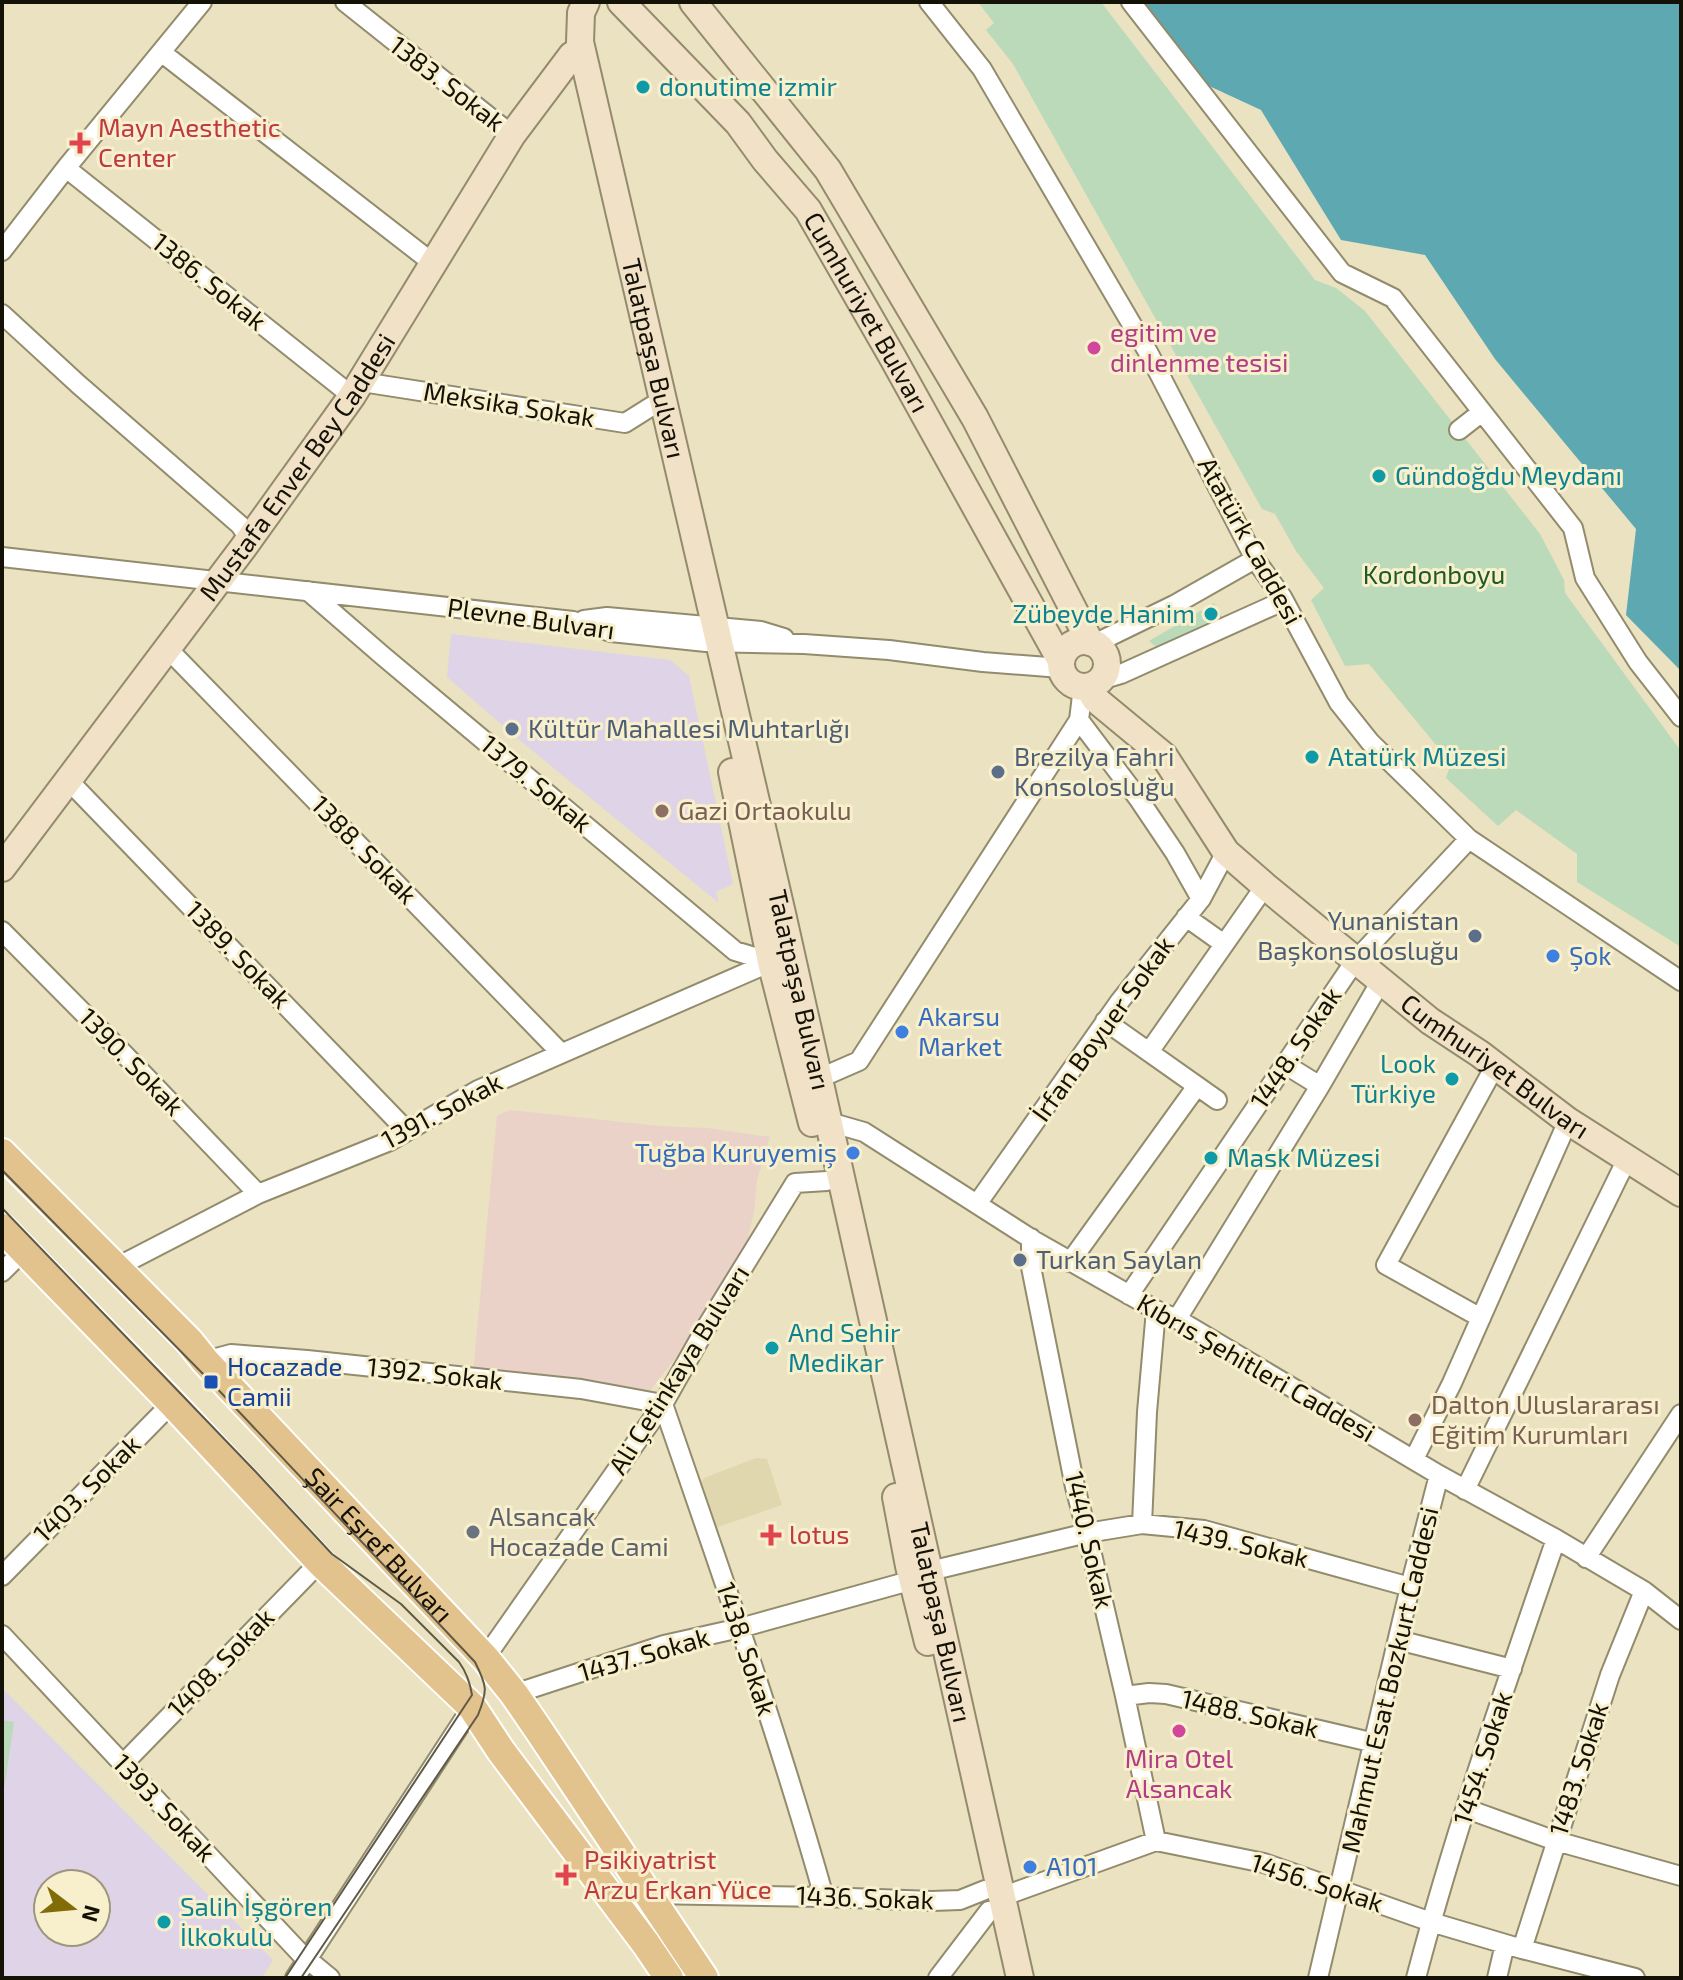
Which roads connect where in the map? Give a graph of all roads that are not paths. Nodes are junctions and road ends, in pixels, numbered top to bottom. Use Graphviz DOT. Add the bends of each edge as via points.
graph roads {
  1 [pos="202,2"];
  2 [pos="345,2"];
  3 [pos="567,2"];
  4 [pos="586,2"];
  5 [pos="621,2"];
  6 [pos="693,2"];
  7 [pos="929,2"];
  8 [pos="1131,2"];
  9 [pos="161,52"];
  10 [pos="572,55"];
  11 [pos="512,135"];
  12 [pos="66,168"];
  13 [pos="2,251"];
  14 [pos="434,264"];
  15 [pos="2,314"];
  16 [pos="357,389"];
  17 [pos="652,406"];
  18 [pos="1482,412"];
  19 [pos="1459,430"];
  20 [pos="243,548"];
  21 [pos="2,557"];
  22 [pos="1255,559"];
  23 [pos="219,581"];
  24 [pos="308,591"];
  25 [pos="1283,601"];
  26 [pos="711,635"];
  27 [pos="1092,643"];
  28 [pos="168,649"];
  29 [pos="1061,665"];
  30 [pos="1091,685"];
  31 [pos="1681,717"];
  32 [pos="1079,720"];
  33 [pos="68,780"];
  34 [pos="1469,839"];
  35 [pos="1226,852"];
  36 [pos="2,868"];
  37 [pos="1265,886"];
  38 [pos="1201,899"];
  39 [pos="1186,917"];
  40 [pos="2,931"];
  41 [pos="1224,944"];
  42 [pos="1355,961"];
  43 [pos="771,962"];
  44 [pos="1381,981"];
  45 [pos="1681,981"];
  46 [pos="1105,1021"];
  47 [pos="560,1052"];
  48 [pos="1149,1052"];
  49 [pos="1286,1065"];
  50 [pos="1495,1066"];
  51 [pos="820,1078"];
  52 [pos="1197,1086"];
  53 [pos="1320,1086"];
  54 [pos="1217,1100"];
  55 [pos="1568,1121"];
  56 [pos="829,1122"];
  57 [pos="407,1131"];
  58 [pos="2,1153"];
  59 [pos="1627,1159"];
  60 [pos="827,1181"];
  61 [pos="1681,1193"];
  62 [pos="258,1194"];
  63 [pos="977,1204"];
  64 [pos="2,1228"];
  65 [pos="1031,1238"];
  66 [pos="24,1250"];
  67 [pos="1070,1262"];
  68 [pos="115,1268"];
  69 [pos="2,1272"];
  70 [pos="1129,1295"];
  71 [pos="1156,1310"];
  72 [pos="1481,1318"];
  73 [pos="1177,1319"];
  74 [pos="205,1361"];
  75 [pos="172,1403"];
  76 [pos="663,1404"];
  77 [pos="1681,1414"];
  78 [pos="1414,1459"];
  79 [pos="1439,1475"];
  80 [pos="1465,1490"];
  81 [pos="1142,1524"];
  82 [pos="1087,1533"];
  83 [pos="1556,1539"];
  84 [pos="1586,1558"];
  85 [pos="320,1562"];
  86 [pos="922,1575"];
  87 [pos="2,1576"];
  88 [pos="1410,1587"];
  89 [pos="1644,1591"];
  90 [pos="1681,1620"];
  91 [pos="740,1628"];
  92 [pos="2,1635"];
  93 [pos="1398,1640"];
  94 [pos="485,1658"];
  95 [pos="1512,1669"];
  96 [pos="514,1694"];
  97 [pos="1125,1696"];
  98 [pos="472,1707"];
  99 [pos="1375,1743"];
  100 [pos="123,1764"];
  101 [pos="1467,1809"];
  102 [pos="1156,1841"];
  103 [pos="1556,1841"];
  104 [pos="1681,1876"];
  105 [pos="1340,1889"];
  106 [pos="648,1894"];
  107 [pos="824,1897"];
  108 [pos="991,1899"];
  109 [pos="1431,1922"];
  110 [pos="1513,1947"];
  111 [pos="307,1959"];
  112 [pos="1578,1972"];
  113 [pos="295,1978"];
  114 [pos="330,1978"];
  115 [pos="669,1978"];
  116 [pos="704,1978"];
  117 [pos="938,1978"];
  118 [pos="1002,1978"];
  119 [pos="1020,1978"];
  120 [pos="1318,1978"];
  121 [pos="1416,1978"];
  122 [pos="1497,1978"];
  123 [pos="1635,1978"];
  1 -- 9 [label="street"];
  2 -- 11 [label="street, 1383. Sokak"];
  3 -- 10 [label="main road, Talatpaşa Bulvarı"];
  4 -- 26 [label="main road, Talatpaşa Bulvarı" via="580,42"];
  5 -- 29 [label="main road, Cumhuriyet Bulvarı" via="738,123 808,210"];
  6 -- 27 [label="main road, Cumhuriyet Bulvarı" via="828,170 975,418"];
  7 -- 22 [label="street, Atatürk Caddesi" via="982,69 1140,338"];
  8 -- 18 [label="street" via="1342,273 1393,298"];
  9 -- 12 [label="street"];
  9 -- 14 [label="street"];
  10 -- 11 [label="main road, Mustafa Enver Bey Caddesi"];
  10 -- 17 [label="main road, Talatpaşa Bulvarı"];
  11 -- 14 [label="main road, Mustafa Enver Bey Caddesi"];
  12 -- 13 [label="street"];
  12 -- 16 [label="street, 1386. Sokak"];
  14 -- 16 [label="main road, Mustafa Enver Bey Caddesi"];
  15 -- 20 [label="street" via="240,525 246,534"];
  16 -- 17 [label="street, Meksika Sokak" via="625,423"];
  16 -- 20 [label="main road, Mustafa Enver Bey Caddesi"];
  17 -- 26 [label="main road, Talatpaşa Bulvarı"];
  18 -- 19 [label="street"];
  18 -- 31 [label="street" via="1573,528 1585,578 1638,662"];
  20 -- 23 [label="main road, Mustafa Enver Bey Caddesi"];
  21 -- 23 [label="street, Plevne Bulvarı"];
  22 -- 25 [label="street, Atatürk Caddesi"];
  22 -- 27 [label="street"];
  23 -- 24 [label="street, Plevne Bulvarı"];
  23 -- 28 [label="main road, Mustafa Enver Bey Caddesi"];
  24 -- 26 [label="street, Plevne Bulvarı" via="573,621 607,617"];
  24 -- 43 [label="street, 1379. Sokak" via="735,951"];
  25 -- 30 [label="street"];
  25 -- 34 [label="street, Atatürk Caddesi" via="1339,703 1370,742"];
  26 -- 29 [label="street"];
  26 -- 43 [label="main road, Talatpaşa Bulvarı"];
  26 -- 51 [label="main road, Talatpaşa Bulvarı"];
  27 -- 29 [label="main road" via="1068,647"];
  27 -- 30 [label="main road" via="1100,648 1107,667"];
  28 -- 33 [label="main road, Mustafa Enver Bey Caddesi"];
  28 -- 47 [label="street, 1388. Sokak"];
  29 -- 30 [label="main road" via="1066,680"];
  30 -- 32 [label="street"];
  30 -- 35 [label="main road, Cumhuriyet Bulvarı" via="1095,699 1164,756"];
  32 -- 38 [label="street" via="1138,798"];
  32 -- 51 [label="street" via="859,1061"];
  33 -- 36 [label="main road, Mustafa Enver Bey Caddesi"];
  33 -- 57 [label="street, 1389. Sokak"];
  34 -- 42 [label="street, 1448. Sokak"];
  34 -- 45 [label="street, Atatürk Caddesi"];
  35 -- 37 [label="main road, Cumhuriyet Bulvarı"];
  35 -- 38 [label="street, İrfan Boyuer Sokak"];
  37 -- 41 [label="street"];
  37 -- 42 [label="main road, Cumhuriyet Bulvarı"];
  38 -- 39 [label="street, İrfan Boyuer Sokak"];
  39 -- 41 [label="street"];
  39 -- 46 [label="street, İrfan Boyuer Sokak"];
  40 -- 62 [label="street, 1390. Sokak"];
  41 -- 48 [label="street"];
  42 -- 44 [label="main road, Cumhuriyet Bulvarı"];
  42 -- 49 [label="street, 1448. Sokak"];
  43 -- 47 [label="street, 1391. Sokak"];
  43 -- 60 [label="main road, Talatpaşa Bulvarı"];
  44 -- 50 [label="main road, Cumhuriyet Bulvarı"];
  44 -- 53 [label="street"];
  46 -- 48 [label="street"];
  46 -- 63 [label="street, İrfan Boyuer Sokak"];
  47 -- 57 [label="street, 1391. Sokak"];
  48 -- 52 [label="street"];
  49 -- 53 [label="street"];
  49 -- 70 [label="street, 1448. Sokak"];
  50 -- 55 [label="main road, Cumhuriyet Bulvarı"];
  50 -- 72 [label="street" via="1386,1265"];
  51 -- 56 [label="main road, Talatpaşa Bulvarı"];
  52 -- 54 [label="street"];
  52 -- 67 [label="street"];
  53 -- 73 [label="street"];
  55 -- 59 [label="main road, Cumhuriyet Bulvarı"];
  55 -- 72 [label="street"];
  56 -- 63 [label="street, Kıbrıs Şehitleri Caddesi" via="864,1132"];
  56 -- 86 [label="main road, Talatpaşa Bulvarı"];
  57 -- 62 [label="street, 1391. Sokak"];
  58 -- 68 [label="main road, Şair Eşref Bulvarı"];
  59 -- 61 [label="main road, Cumhuriyet Bulvarı"];
  59 -- 80 [label="street"];
  60 -- 76 [label="street, Ali Çetinkaya Bulvarı" via="795,1183"];
  60 -- 86 [label="main road, Talatpaşa Bulvarı"];
  62 -- 68 [label="street, 1391. Sokak"];
  63 -- 65 [label="street, Kıbrıs Şehitleri Caddesi"];
  64 -- 66 [label="main road, Şair Eşref Bulvarı"];
  65 -- 67 [label="street, Kıbrıs Şehitleri Caddesi"];
  65 -- 82 [label="street, 1440. Sokak" via="1031,1267"];
  66 -- 69 [label="street"];
  66 -- 75 [label="main road, Şair Eşref Bulvarı"];
  67 -- 70 [label="street, Kıbrıs Şehitleri Caddesi"];
  68 -- 74 [label="main road, Şair Eşref Bulvarı"];
  70 -- 71 [label="street, Kıbrıs Şehitleri Caddesi"];
  71 -- 73 [label="street, Kıbrıs Şehitleri Caddesi"];
  71 -- 81 [label="street"];
  72 -- 78 [label="street"];
  73 -- 78 [label="street, Kıbrıs Şehitleri Caddesi"];
  74 -- 76 [label="street, 1392. Sokak" via="231,1354 307,1360 581,1389"];
  74 -- 94 [label="main road, Şair Eşref Bulvarı"];
  75 -- 85 [label="main road, Şair Eşref Bulvarı"];
  75 -- 87 [label="street, 1403. Sokak"];
  76 -- 91 [label="street, 1438. Sokak"];
  76 -- 94 [label="street, Ali Çetinkaya Bulvarı"];
  77 -- 84 [label="street"];
  78 -- 79 [label="street, Kıbrıs Şehitleri Caddesi"];
  79 -- 80 [label="street, Kıbrıs Şehitleri Caddesi"];
  79 -- 88 [label="street, Mahmut Esat Bozkurt Caddesi"];
  80 -- 83 [label="street, Kıbrıs Şehitleri Caddesi"];
  81 -- 82 [label="street, 1439. Sokak"];
  81 -- 88 [label="street, 1439. Sokak" via="1204,1530"];
  82 -- 86 [label="street, 1439. Sokak"];
  82 -- 97 [label="street, 1440. Sokak"];
  83 -- 84 [label="street, Kıbrıs Şehitleri Caddesi"];
  83 -- 95 [label="street, 1454. Sokak"];
  84 -- 89 [label="street, Kıbrıs Şehitleri Caddesi"];
  85 -- 98 [label="main road, Şair Eşref Bulvarı"];
  85 -- 100 [label="street, 1408. Sokak"];
  86 -- 91 [label="street, 1437. Sokak"];
  86 -- 108 [label="main road, Talatpaşa Bulvarı"];
  88 -- 93 [label="street, Mahmut Esat Bozkurt Caddesi"];
  89 -- 90 [label="street, Kıbrıs Şehitleri Caddesi"];
  89 -- 103 [label="street, 1483. Sokak" via="1610,1675"];
  91 -- 96 [label="street, 1437. Sokak" via="664,1645"];
  91 -- 107 [label="street, 1438. Sokak"];
  92 -- 100 [label="street, 1393. Sokak"];
  93 -- 95 [label="street"];
  93 -- 99 [label="street, Mahmut Esat Bozkurt Caddesi"];
  94 -- 96 [label="main road, Şair Eşref Bulvarı"];
  95 -- 101 [label="street, 1454. Sokak"];
  96 -- 106 [label="main road, Şair Eşref Bulvarı"];
  97 -- 99 [label="street, 1488. Sokak" via="1166,1694"];
  97 -- 102 [label="street, 1440. Sokak"];
  98 -- 111 [label="street"];
  98 -- 115 [label="main road, Şair Eşref Bulvarı"];
  99 -- 105 [label="street, Mahmut Esat Bozkurt Caddesi"];
  100 -- 111 [label="street, 1393. Sokak"];
  101 -- 103 [label="street"];
  101 -- 109 [label="street, 1454. Sokak"];
  102 -- 105 [label="street, 1456. Sokak" via="1264,1863"];
  102 -- 108 [label="street"];
  103 -- 104 [label="street"];
  103 -- 110 [label="street, 1483. Sokak"];
  105 -- 109 [label="street, 1456. Sokak"];
  105 -- 120 [label="street, Mahmut Esat Bozkurt Caddesi"];
  106 -- 107 [label="street, 1436. Sokak"];
  106 -- 116 [label="main road, Şair Eşref Bulvarı"];
  107 -- 108 [label="street, 1436. Sokak"];
  108 -- 117 [label="street"];
  108 -- 118 [label="main road, Talatpaşa Bulvarı"];
  108 -- 119 [label="main road, Talatpaşa Bulvarı"];
  109 -- 110 [label="street, 1456. Sokak"];
  109 -- 121 [label="street, 1454. Sokak"];
  110 -- 112 [label="street, 1456. Sokak"];
  110 -- 122 [label="street, 1483. Sokak"];
  111 -- 113 [label="street"];
  111 -- 114 [label="street, 1393. Sokak"];
  112 -- 123 [label="street, 1456. Sokak"];
}
